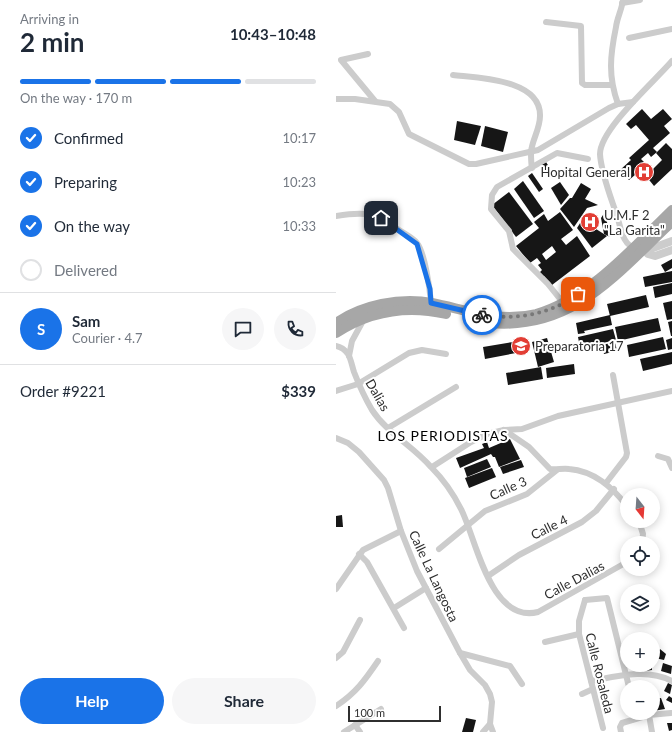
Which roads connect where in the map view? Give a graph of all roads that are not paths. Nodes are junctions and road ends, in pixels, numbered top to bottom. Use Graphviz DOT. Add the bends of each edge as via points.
graph roads {
  1 [pos="640,0"];
  2 [pos="622,1"];
  3 [pos="546,22"];
  4 [pos="672,29"];
  5 [pos="629,38"];
  6 [pos="368,54"];
  7 [pos="672,61"];
  8 [pos="453,75"];
  9 [pos="611,85"];
  10 [pos="336,99"];
  11 [pos="375,101"];
  12 [pos="633,102"];
  13 [pos="618,104"];
  14 [pos="531,152"];
  15 [pos="588,159"];
  16 [pos="532,168"];
  17 [pos="672,210"];
  18 [pos="336,216"];
  19 [pos="672,222"];
  20 [pos="672,241"];
  21 [pos="633,247"];
  22 [pos="644,248"];
  23 [pos="672,250"];
  24 [pos="431,303"];
  25 [pos="566,306"];
  26 [pos="366,317"];
  27 [pos="336,323"];
  28 [pos="336,333"];
  29 [pos="336,346"];
  30 [pos="446,354"];
  31 [pos="349,356"];
  32 [pos="613,375"];
  33 [pos="358,384"];
  34 [pos="456,387"];
  35 [pos="336,391"];
  36 [pos="672,391"];
  37 [pos="619,404"];
  38 [pos="388,428"];
  39 [pos="504,430"];
  40 [pos="336,438"];
  41 [pos="658,456"];
  42 [pos="432,467"];
  43 [pos="672,468"];
  44 [pos="557,470"];
  45 [pos="606,483"];
  46 [pos="614,490"];
  47 [pos="620,497"];
  48 [pos="468,526"];
  49 [pos="401,531"];
  50 [pos="439,549"];
  51 [pos="360,554"];
  52 [pos="620,566"];
  53 [pos="488,576"];
  54 [pos="426,588"];
  55 [pos="336,589"];
  56 [pos="580,590"];
  57 [pos="585,600"];
  58 [pos="394,608"];
  59 [pos="529,614"];
  60 [pos="360,620"];
  61 [pos="404,628"];
  62 [pos="579,634"];
  63 [pos="545,642"];
  64 [pos="460,653"];
  65 [pos="336,658"];
  66 [pos="378,661"];
  67 [pos="626,674"];
  68 [pos="627,680"];
  69 [pos="591,681"];
  70 [pos="672,681"];
  71 [pos="522,684"];
  72 [pos="593,689"];
  73 [pos="582,694"];
  74 [pos="336,706"];
  75 [pos="381,709"];
  76 [pos="660,714"];
  77 [pos="671,714"];
  78 [pos="628,720"];
  79 [pos="650,720"];
  80 [pos="490,724"];
  81 [pos="355,725"];
  82 [pos="603,728"];
  83 [pos="344,732"];
  84 [pos="360,732"];
  85 [pos="482,732"];
  86 [pos="493,732"];
  87 [pos="621,732"];
  88 [pos="652,732"];
  1 -- 2 [label="street"];
  2 -- 9 [label="street" via="616,27 610,73"];
  3 -- 9 [label="street" via="581,26 582,83"];
  4 -- 5 [label="street"];
  6 -- 11 [label="street" via="341,60"];
  7 -- 12 [label="street"];
  8 -- 14 [label="street" via="503,81 524,89 531,95 541,115"];
  9 -- 13 [label="street"];
  10 -- 11 [label="street"];
  11 -- 14 [label="street" via="396,107 406,130 415,138 469,164"];
  12 -- 13 [label="street"];
  12 -- 21 [label="street" via="605,138 600,153 624,240"];
  13 -- 14 [label="street"];
  14 -- 16 [label="street"];
  15 -- 16 [label="street" via="558,153"];
  16 -- 25 [label="street" via="497,187 492,195 491,209 509,231 513,249"];
  17 -- 21 [label="main road"];
  18 -- 24 [label="street" via="367,213 381,218 414,240 420,250"];
  19 -- 22 [label="main road"];
  20 -- 22 [label="street" via="653,248"];
  21 -- 22 [label="street"];
  21 -- 25 [label="main road"];
  22 -- 23 [label="street" via="648,254 655,256"];
  22 -- 25 [label="main road" via="598,290"];
  24 -- 25 [label="main road" via="497,318 535,314"];
  24 -- 27 [label="main road" via="382,304"];
  25 -- 26 [label="main road" via="546,319 507,325 415,309 382,312"];
  26 -- 28 [label="main road"];
  26 -- 31 [label="street" via="352,341"];
  29 -- 31 [label="street" via="344,349"];
  30 -- 33 [label="street" via="422,350 409,353"];
  31 -- 33 [label="street, Dalias"];
  32 -- 37 [label="street"];
  33 -- 35 [label="street"];
  33 -- 38 [label="street, Dalias" via="373,412"];
  34 -- 38 [label="street"];
  36 -- 37 [label="street"];
  37 -- 39 [label="street" via="558,416 522,429"];
  37 -- 45 [label="street" via="627,453"];
  38 -- 42 [label="street, Dalias"];
  39 -- 42 [label="street" via="487,434 471,442"];
  39 -- 44 [label="street" via="529,447 545,466"];
  40 -- 49 [label="street, Calle La Langosta" via="359,452 384,480"];
  41 -- 43 [label="street" via="670,461"];
  42 -- 48 [label="street, Dalias" via="461,508"];
  44 -- 45 [label="street" via="581,471"];
  44 -- 48 [label="street, Calle 3" via="527,494 494,506"];
  45 -- 46 [label="street"];
  46 -- 47 [label="street"];
  46 -- 53 [label="street, Calle 4" via="596,511 582,522 519,555"];
  48 -- 50 [label="street, Calle 3"];
  48 -- 53 [label="street, Dalias" via="475,549"];
  49 -- 51 [label="street" via="374,543"];
  49 -- 54 [label="street, Calle La Langosta"];
  51 -- 55 [label="street"];
  51 -- 58 [label="street"];
  52 -- 56 [label="street, Calle Dalias"];
  53 -- 59 [label="street, Dalias" via="504,601"];
  54 -- 58 [label="street"];
  54 -- 64 [label="street, Calle La Langosta"];
  56 -- 57 [label="street"];
  56 -- 59 [label="street, Calle Dalias" via="538,612"];
  57 -- 62 [label="street, Calle Rosaleda" via="579,621"];
  57 -- 67 [label="street" via="608,598"];
  58 -- 61 [label="street"];
  60 -- 65 [label="street" via="343,652"];
  62 -- 63 [label="street"];
  62 -- 69 [label="street, Calle Rosaleda"];
  64 -- 71 [label="street" via="510,666"];
  64 -- 80 [label="street, Calle La Langosta" via="490,694"];
  66 -- 74 [label="street" via="361,686"];
  67 -- 68 [label="street"];
  67 -- 69 [label="street"];
  67 -- 70 [label="street" via="645,674"];
  69 -- 72 [label="street, Calle Rosaleda"];
  72 -- 73 [label="street"];
  72 -- 82 [label="street, Calle Rosaleda"];
  75 -- 81 [label="street"];
  76 -- 77 [label="street"];
  78 -- 87 [label="street" via="622,723"];
  79 -- 88 [label="street"];
  80 -- 85 [label="street"];
  80 -- 86 [label="street"];
  81 -- 83 [label="street"];
  81 -- 84 [label="street"];
}
